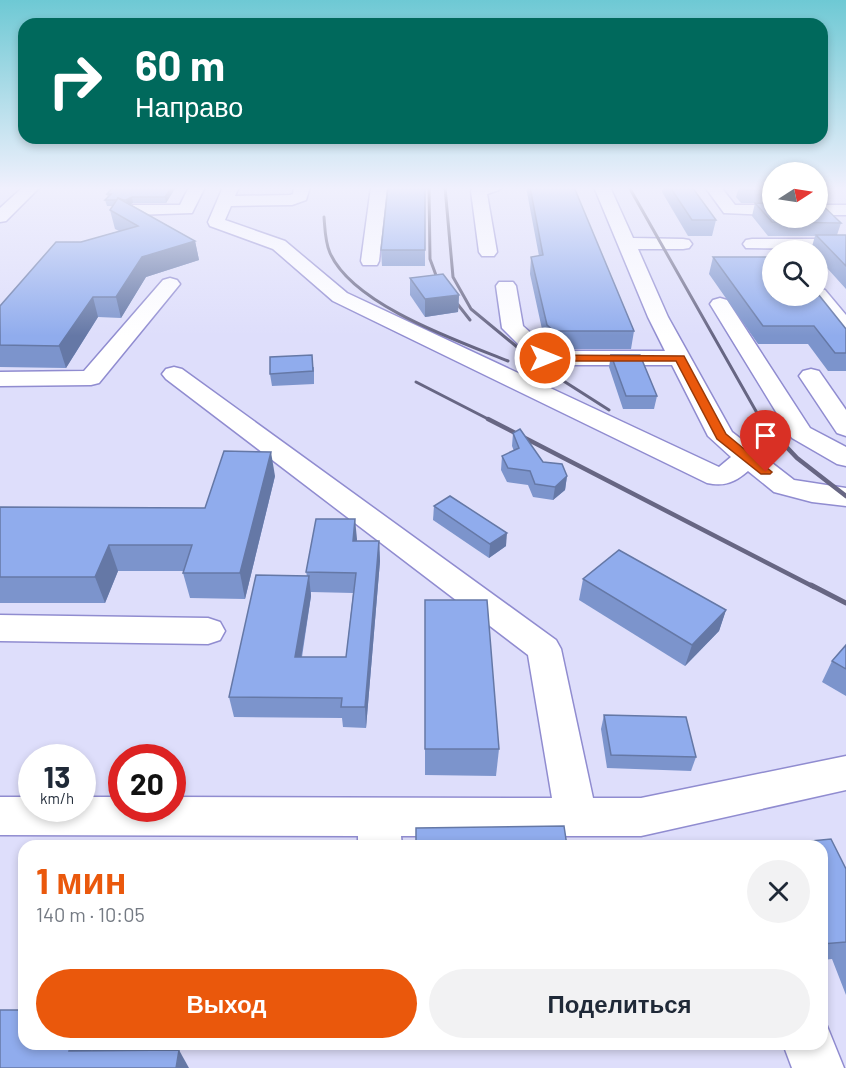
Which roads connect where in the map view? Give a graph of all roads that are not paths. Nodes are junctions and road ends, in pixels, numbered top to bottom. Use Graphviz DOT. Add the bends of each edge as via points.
graph roads {
  1 [pos="257,237"];
  2 [pos="373,237"];
  3 [pos="486,237"];
  4 [pos="624,237"];
  5 [pos="627,243"];
  6 [pos="846,243"];
  7 [pos="683,244"];
  8 [pos="752,244"];
  9 [pos="488,252"];
  10 [pos="370,261"];
  11 [pos="170,284"];
  12 [pos="506,286"];
  13 [pos="720,304"];
  14 [pos="828,306"];
  15 [pos="846,328"];
  16 [pos="680,358"];
  17 [pos="174,374"];
  18 [pos="0,379"];
  19 [pos="846,391"];
  20 [pos="846,428"];
  21 [pos="748,457"];
  22 [pos="846,458"];
  23 [pos="846,497"];
  24 [pos="0,628"];
  25 [pos="208,631"];
  26 [pos="846,773"];
  27 [pos="0,816"];
  28 [pos="576,817"];
  29 [pos="379,831"];
  30 [pos="811,1050"];
  31 [pos="818,1068"];
  1 -- 21 [label="street" via="279,245 340,297 717,477 725,476"];
  2 -- 10 [label="street"];
  3 -- 9 [label="street"];
  4 -- 5 [label="street"];
  5 -- 7 [label="street"];
  5 -- 16 [label="street"];
  6 -- 8 [label="street"];
  11 -- 18 [label="street" via="91,378"];
  12 -- 16 [label="street" via="513,328 545,358"];
  13 -- 22 [label="street" via="801,433"];
  14 -- 15 [label="street"];
  16 -- 21 [label="street" via="721,436"];
  17 -- 28 [label="street" via="544,649"];
  19 -- 20 [label="street" via="816,383"];
  21 -- 23 [label="street" via="784,486"];
  24 -- 25 [label="street"];
  26 -- 28 [label="street" via="641,817"];
  27 -- 29 [label="street"];
  28 -- 29 [label="street"];
  30 -- 31 [label="street"];
}
